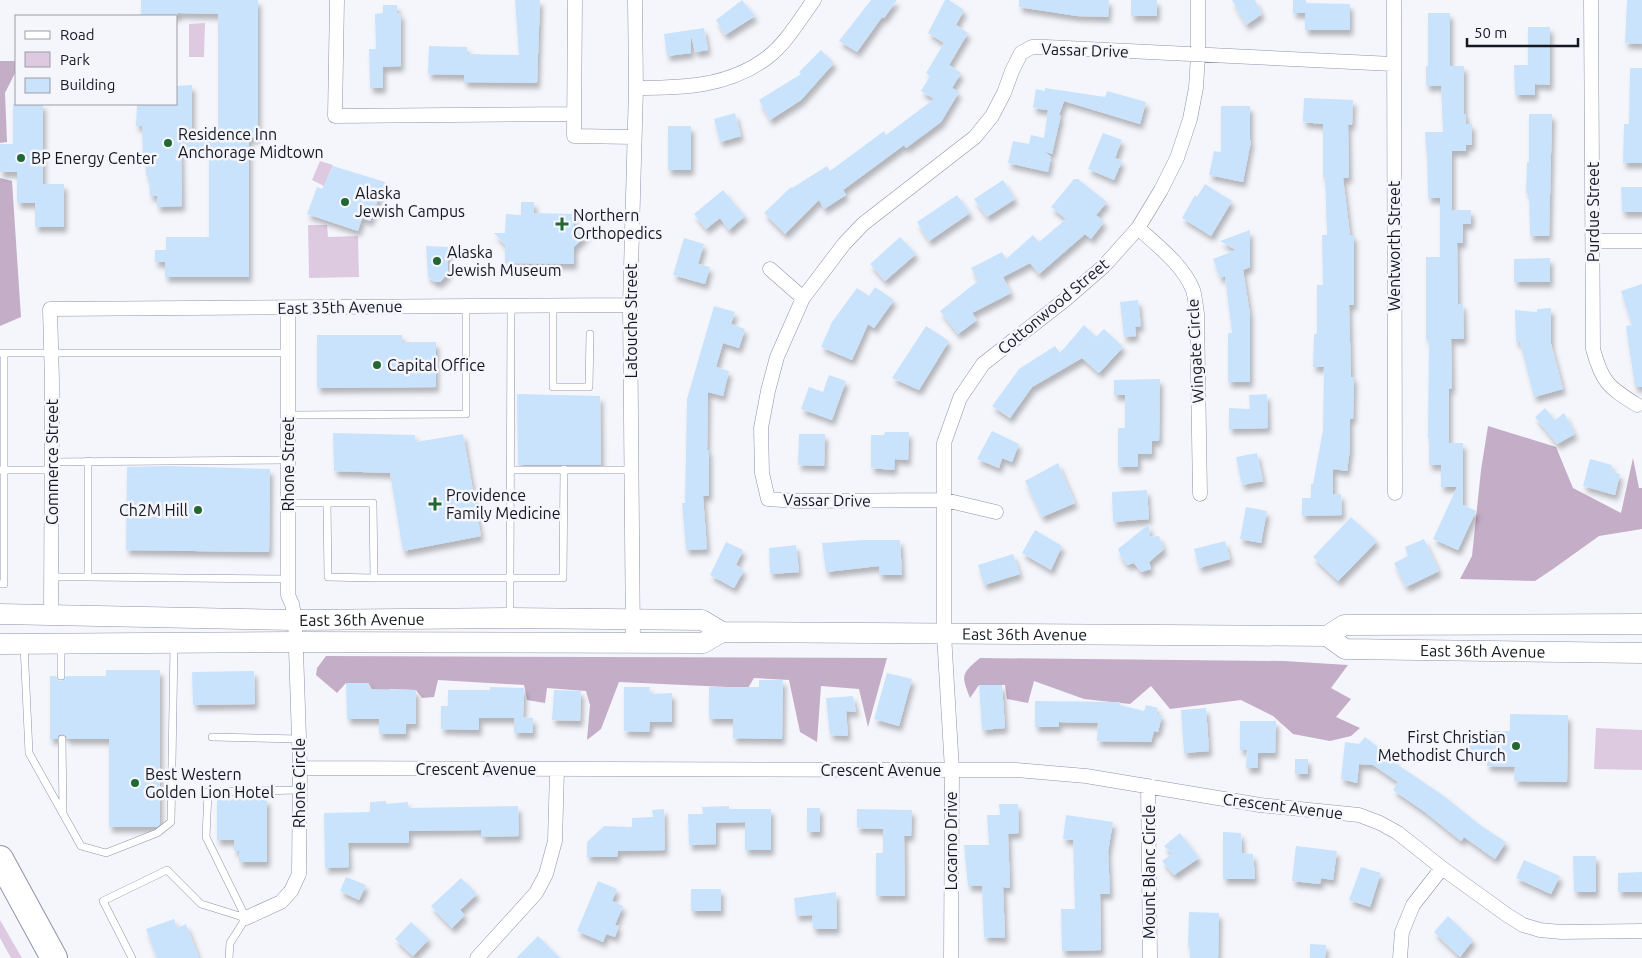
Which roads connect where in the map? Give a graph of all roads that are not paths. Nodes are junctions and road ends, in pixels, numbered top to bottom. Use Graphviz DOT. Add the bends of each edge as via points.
graph roads {
  1 [pos="337,0"];
  2 [pos="575,0"];
  3 [pos="635,0"];
  4 [pos="814,0"];
  5 [pos="1198,0"];
  6 [pos="1394,0"];
  7 [pos="1591,0"];
  8 [pos="1198,55"];
  9 [pos="1393,64"];
  10 [pos="636,88"];
  11 [pos="574,114"];
  12 [pos="634,137"];
  13 [pos="1138,228"];
  14 [pos="1593,241"];
  15 [pos="1642,241"];
  16 [pos="770,269"];
  17 [pos="804,298"];
  18 [pos="630,305"];
  19 [pos="466,306"];
  20 [pos="511,306"];
  21 [pos="553,306"];
  22 [pos="288,308"];
  23 [pos="50,310"];
  24 [pos="590,334"];
  25 [pos="2,353"];
  26 [pos="51,353"];
  27 [pos="288,353"];
  28 [pos="1637,405"];
  29 [pos="288,415"];
  30 [pos="288,460"];
  31 [pos="88,461"];
  32 [pos="52,466"];
  33 [pos="2,470"];
  34 [pos="510,470"];
  35 [pos="564,470"];
  36 [pos="632,470"];
  37 [pos="1395,493"];
  38 [pos="1200,494"];
  39 [pos="944,500"];
  40 [pos="288,503"];
  41 [pos="327,503"];
  42 [pos="996,512"];
  43 [pos="51,577"];
  44 [pos="88,577"];
  45 [pos="374,578"];
  46 [pos="510,578"];
  47 [pos="288,579"];
  48 [pos="0,584"];
  49 [pos="0,614"];
  50 [pos="51,614"];
  51 [pos="510,618"];
  52 [pos="633,618"];
  53 [pos="294,620"];
  54 [pos="1642,624"];
  55 [pos="722,632"];
  56 [pos="944,634"];
  57 [pos="1327,636"];
  58 [pos="174,642"];
  59 [pos="295,642"];
  60 [pos="633,642"];
  61 [pos="60,643"];
  62 [pos="0,644"];
  63 [pos="24,644"];
  64 [pos="1642,653"];
  65 [pos="61,676"];
  66 [pos="212,737"];
  67 [pos="62,739"];
  68 [pos="299,739"];
  69 [pos="300,768"];
  70 [pos="557,770"];
  71 [pos="952,770"];
  72 [pos="1148,786"];
  73 [pos="300,790"];
  74 [pos="63,813"];
  75 [pos="0,859"];
  76 [pos="1442,868"];
  77 [pos="246,918"];
  78 [pos="1642,931"];
  79 [pos="54,958"];
  80 [pos="132,958"];
  81 [pos="229,958"];
  82 [pos="477,958"];
  83 [pos="951,958"];
  84 [pos="1150,958"];
  85 [pos="1400,958"];
  1 -- 11 [label="street" via="335,116"];
  2 -- 11 [label="street"];
  3 -- 10 [label="street, Latouche Street"];
  4 -- 10 [label="street" via="784,41 748,69 702,85"];
  5 -- 8 [label="street, Cottonwood Street"];
  6 -- 9 [label="street, Wentworth Street"];
  7 -- 14 [label="street, Purdue Street"];
  8 -- 9 [label="street, Vassar Drive"];
  8 -- 13 [label="street, Cottonwood Street" via="1190,119 1177,158"];
  8 -- 17 [label="street, Vassar Drive" via="1046,47 1021,53 992,116 975,137 862,224"];
  9 -- 37 [label="street, Wentworth Street"];
  10 -- 12 [label="street, Latouche Street"];
  11 -- 12 [label="street" via="574,136"];
  12 -- 18 [label="street, Latouche Street"];
  13 -- 38 [label="street, Wingate Circle" via="1182,270 1193,290 1197,314"];
  13 -- 39 [label="street, Cottonwood Street" via="1104,266 983,364 960,398 944,443"];
  14 -- 15 [label="street"];
  14 -- 28 [label="street, Purdue Street" via="1593,349 1599,371 1613,390"];
  16 -- 17 [label="street"];
  17 -- 39 [label="street, Vassar Drive" via="777,357 761,428 762,473 768,499"];
  18 -- 21 [label="street, East 35th Avenue"];
  18 -- 36 [label="street, Latouche Street"];
  19 -- 20 [label="street, East 35th Avenue"];
  19 -- 22 [label="street, East 35th Avenue"];
  19 -- 29 [label="lane" via="466,414"];
  20 -- 21 [label="street, East 35th Avenue"];
  20 -- 34 [label="lane"];
  21 -- 24 [label="lane" via="553,387 589,388"];
  22 -- 23 [label="street, East 35th Avenue"];
  22 -- 27 [label="street, Rhone Street"];
  23 -- 26 [label="street, Commerce Street"];
  25 -- 26 [label="lane"];
  25 -- 33 [label="lane"];
  26 -- 27 [label="lane"];
  26 -- 32 [label="street, Commerce Street"];
  27 -- 29 [label="street, Rhone Street"];
  29 -- 30 [label="street, Rhone Street"];
  30 -- 31 [label="lane"];
  30 -- 40 [label="street, Rhone Street"];
  31 -- 32 [label="lane"];
  31 -- 44 [label="lane"];
  32 -- 33 [label="lane"];
  32 -- 43 [label="street, Commerce Street"];
  33 -- 48 [label="lane" via="4,584"];
  34 -- 35 [label="lane"];
  34 -- 46 [label="lane"];
  35 -- 36 [label="lane"];
  35 -- 46 [label="lane" via="563,578"];
  36 -- 52 [label="street, Latouche Street"];
  39 -- 42 [label="street"];
  39 -- 56 [label="street, Cottonwood Street"];
  40 -- 41 [label="lane"];
  40 -- 47 [label="street, Rhone Street"];
  41 -- 45 [label="lane" via="328,577"];
  41 -- 45 [label="lane" via="373,503"];
  43 -- 44 [label="lane"];
  43 -- 50 [label="street, Commerce Street"];
  44 -- 47 [label="lane"];
  45 -- 46 [label="lane"];
  46 -- 51 [label="lane"];
  47 -- 53 [label="street, Rhone Street"];
  49 -- 50 [label="main road, East 36th Avenue"];
  50 -- 53 [label="main road, East 36th Avenue"];
  51 -- 52 [label="main road, East 36th Avenue"];
  51 -- 53 [label="main road, East 36th Avenue"];
  52 -- 55 [label="main road, East 36th Avenue" via="702,620"];
  52 -- 60 [label="street, Latouche Street"];
  53 -- 59 [label="street, Rhone Circle"];
  54 -- 57 [label="main road, East 36th Avenue" via="1344,625"];
  55 -- 56 [label="main road, East 36th Avenue"];
  55 -- 60 [label="main road, East 36th Avenue" via="703,643"];
  56 -- 57 [label="main road, East 36th Avenue"];
  56 -- 71 [label="street, Locarno Drive"];
  57 -- 64 [label="main road, East 36th Avenue" via="1345,649"];
  58 -- 59 [label="main road, East 36th Avenue"];
  58 -- 61 [label="main road, East 36th Avenue"];
  58 -- 74 [label="lane" via="171,822 157,833 106,852 81,846"];
  59 -- 60 [label="main road, East 36th Avenue"];
  59 -- 68 [label="street, Rhone Circle"];
  61 -- 63 [label="main road, East 36th Avenue"];
  61 -- 65 [label="lane"];
  62 -- 63 [label="main road, East 36th Avenue"];
  63 -- 74 [label="lane" via="29,753"];
  66 -- 68 [label="lane"];
  67 -- 74 [label="lane"];
  68 -- 69 [label="street, Rhone Circle"];
  69 -- 70 [label="street, Crescent Avenue"];
  69 -- 73 [label="street, Rhone Circle"];
  70 -- 71 [label="street, Crescent Avenue"];
  70 -- 82 [label="street" via="554,841 546,874 536,893"];
  71 -- 72 [label="street, Crescent Avenue" via="1016,770"];
  71 -- 83 [label="street, Locarno Drive"];
  72 -- 76 [label="street, Crescent Avenue" via="1260,805 1359,815 1398,833"];
  72 -- 84 [label="street, Mount Blanc Circle"];
  73 -- 77 [label="street, Rhone Circle" via="299,874 296,882 281,902"];
  73 -- 77 [label="lane" via="208,792 206,837"];
  75 -- 79 [label="highway"];
  76 -- 78 [label="street, Crescent Avenue" via="1523,925 1561,932"];
  76 -- 85 [label="street" via="1412,905 1402,932"];
  77 -- 80 [label="lane" via="201,904 166,870 103,901"];
  77 -- 81 [label="lane" via="230,943"];
}
